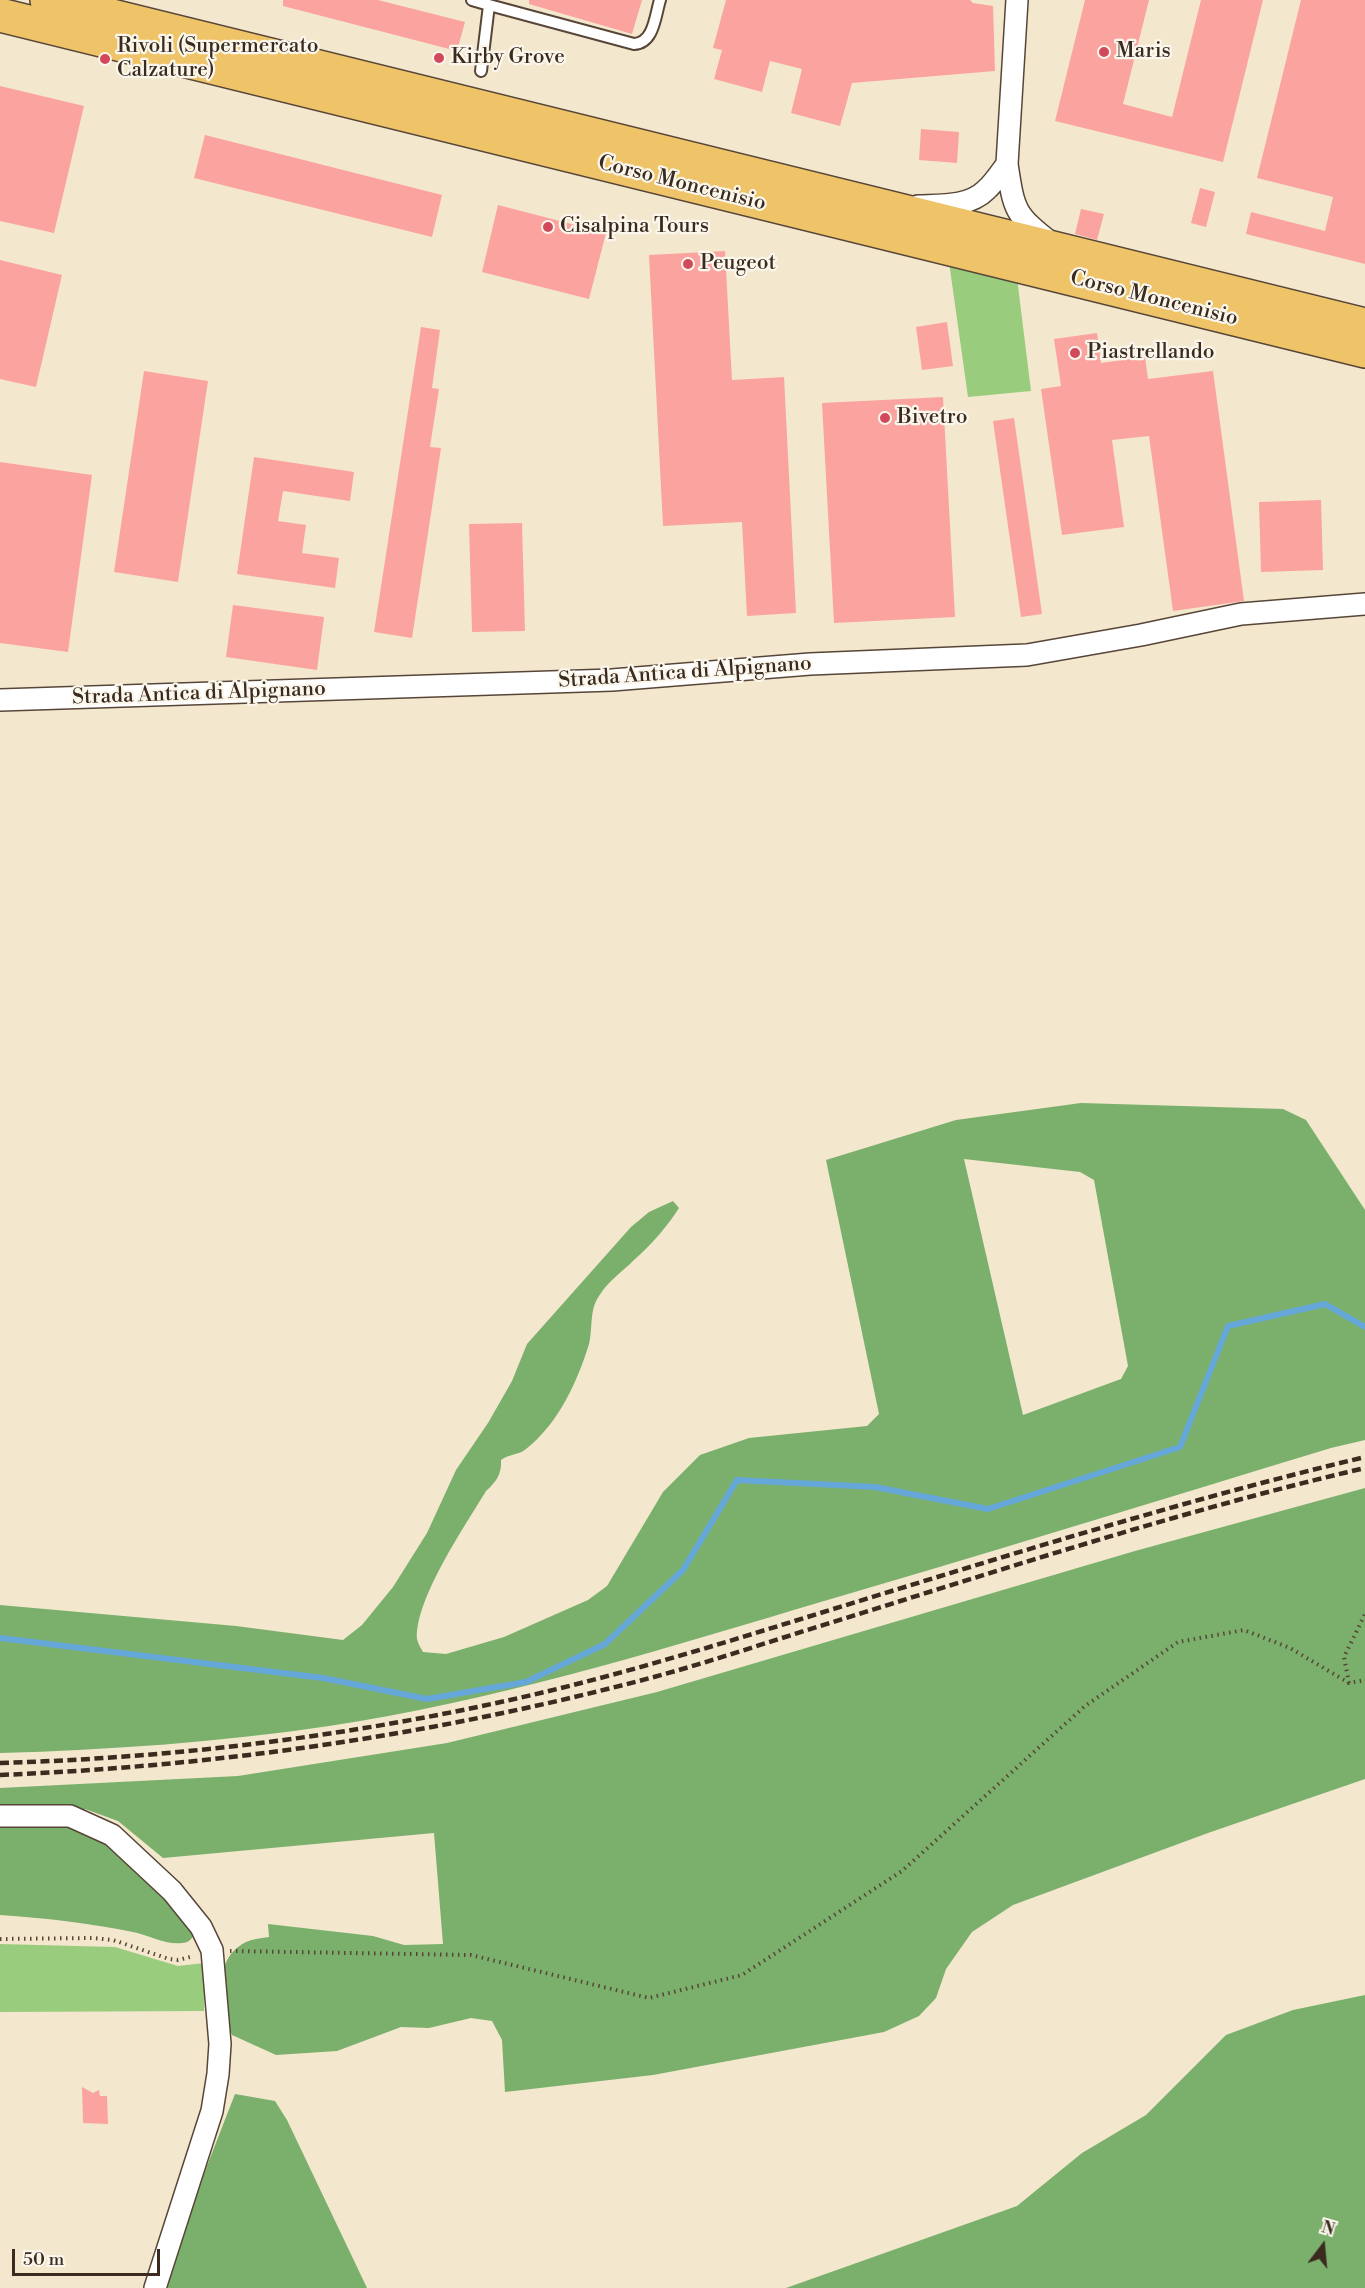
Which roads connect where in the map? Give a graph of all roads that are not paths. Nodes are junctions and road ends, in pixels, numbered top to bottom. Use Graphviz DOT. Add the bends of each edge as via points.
graph roads {
  1 [pos="47,0"];
  2 [pos="472,0"];
  3 [pos="660,0"];
  4 [pos="1017,0"];
  5 [pos="489,5"];
  6 [pos="5,18"];
  7 [pos="481,71"];
  8 [pos="1007,164"];
  9 [pos="885,207"];
  10 [pos="1058,249"];
  11 [pos="1365,325"];
  12 [pos="1365,351"];
  13 [pos="1365,604"];
  14 [pos="0,700"];
  15 [pos="0,1816"];
  16 [pos="155,2288"];
  1 -- 9 [label="main road, Corso Moncenisio"];
  2 -- 5 [label="lane"];
  3 -- 5 [label="lane" via="649,37 642,44"];
  4 -- 8 [label="street"];
  5 -- 7 [label="lane"];
  6 -- 12 [label="main road, Corso Moncenisio"];
  8 -- 9 [label="street" via="986,191 957,204"];
  8 -- 10 [label="street" via="1018,212"];
  9 -- 10 [label="main road, Corso Moncenisio"];
  10 -- 11 [label="main road, Corso Moncenisio"];
  13 -- 14 [label="street, Strada Antica di Alpignano" via="1240,614 1027,655 810,664 588,681"];
  15 -- 16 [label="street" via="70,1816 112,1835 172,1891 201,1927 212,1950 220,2044 212,2111"];
}
